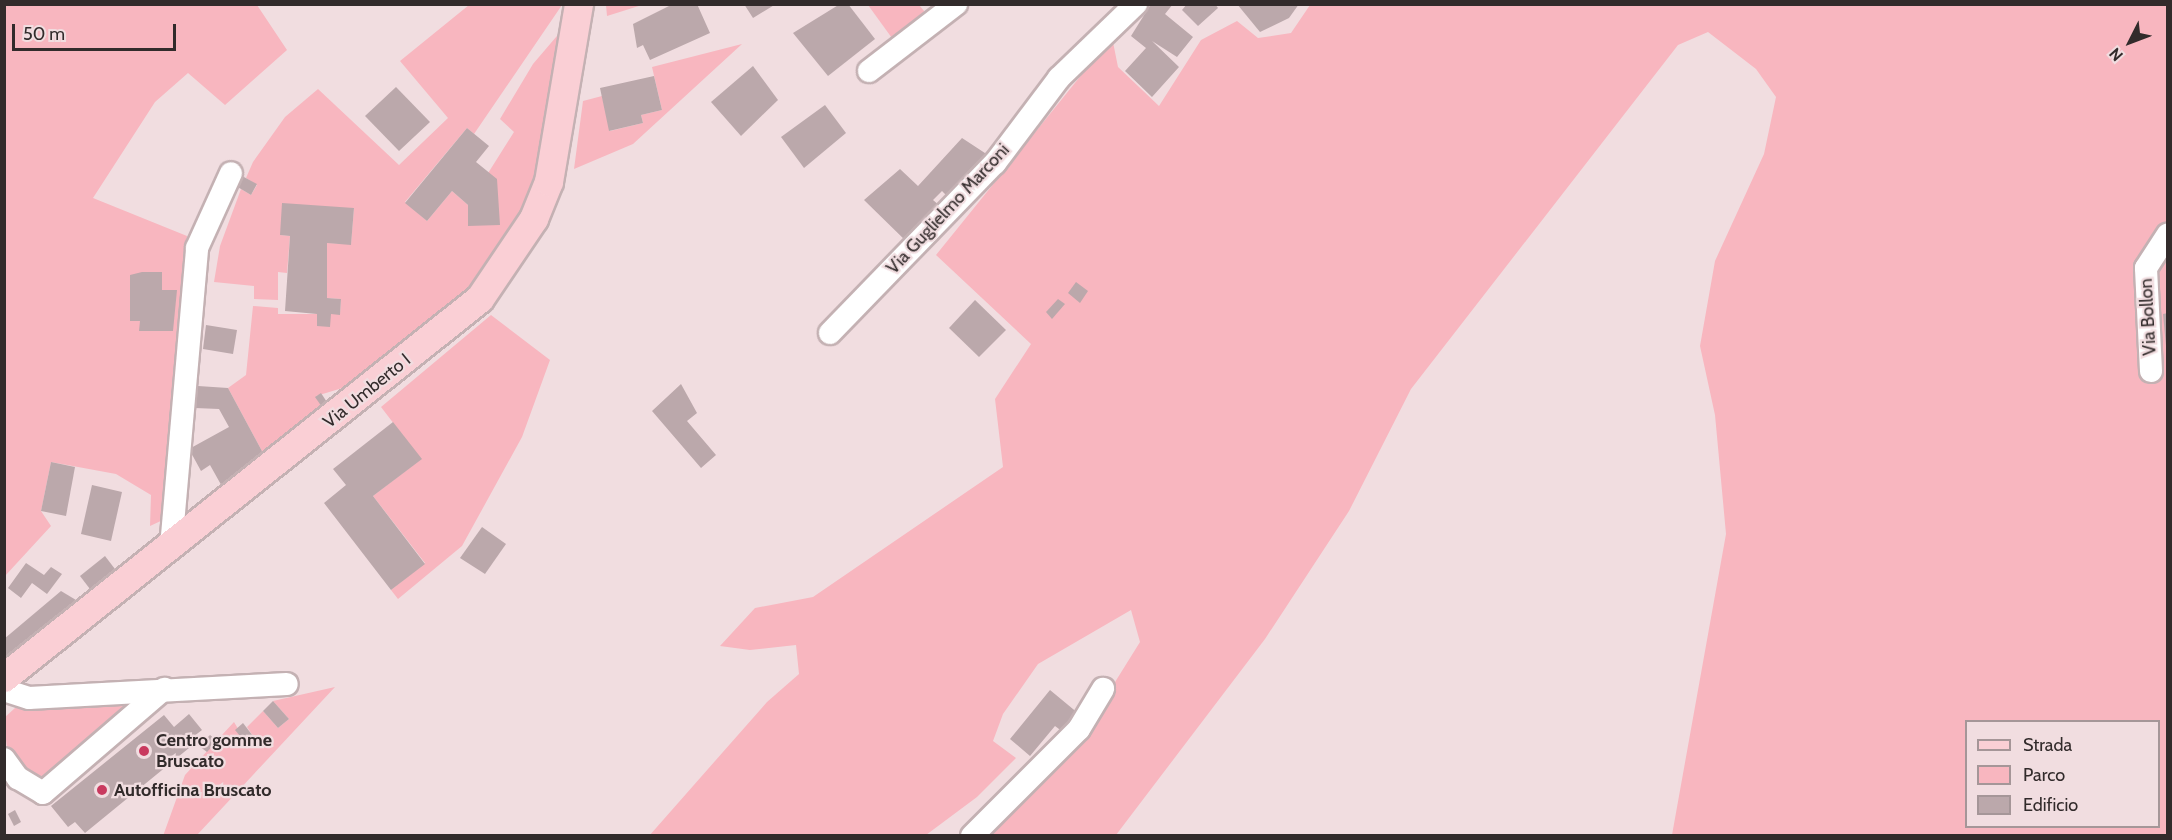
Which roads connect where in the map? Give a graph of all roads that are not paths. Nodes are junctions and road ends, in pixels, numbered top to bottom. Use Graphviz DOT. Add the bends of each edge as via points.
graph roads {
  1 [pos="579,4"];
  2 [pos="956,4"];
  3 [pos="1136,4"];
  4 [pos="868,71"];
  5 [pos="231,173"];
  6 [pos="2168,234"];
  7 [pos="831,333"];
  8 [pos="2151,371"];
  9 [pos="171,547"];
  10 [pos="4,678"];
  11 [pos="287,684"];
  12 [pos="164,689"];
  13 [pos="1103,689"];
  14 [pos="4,690"];
  15 [pos="4,759"];
  16 [pos="972,836"];
  1 -- 9 [label="main road, Via Umberto I" via="549,182 534,219 480,299"];
  2 -- 4 [label="street"];
  3 -- 7 [label="street, Via Guglielmo Marconi" via="1059,78 995,163"];
  5 -- 9 [label="street" via="197,248"];
  6 -- 8 [label="street, Via Bollon" via="2146,268"];
  9 -- 10 [label="main road, Via Umberto I"];
  11 -- 12 [label="street"];
  12 -- 14 [label="street" via="29,698"];
  12 -- 15 [label="street" via="43,793 18,778"];
  13 -- 16 [label="street" via="1079,729"];
}
